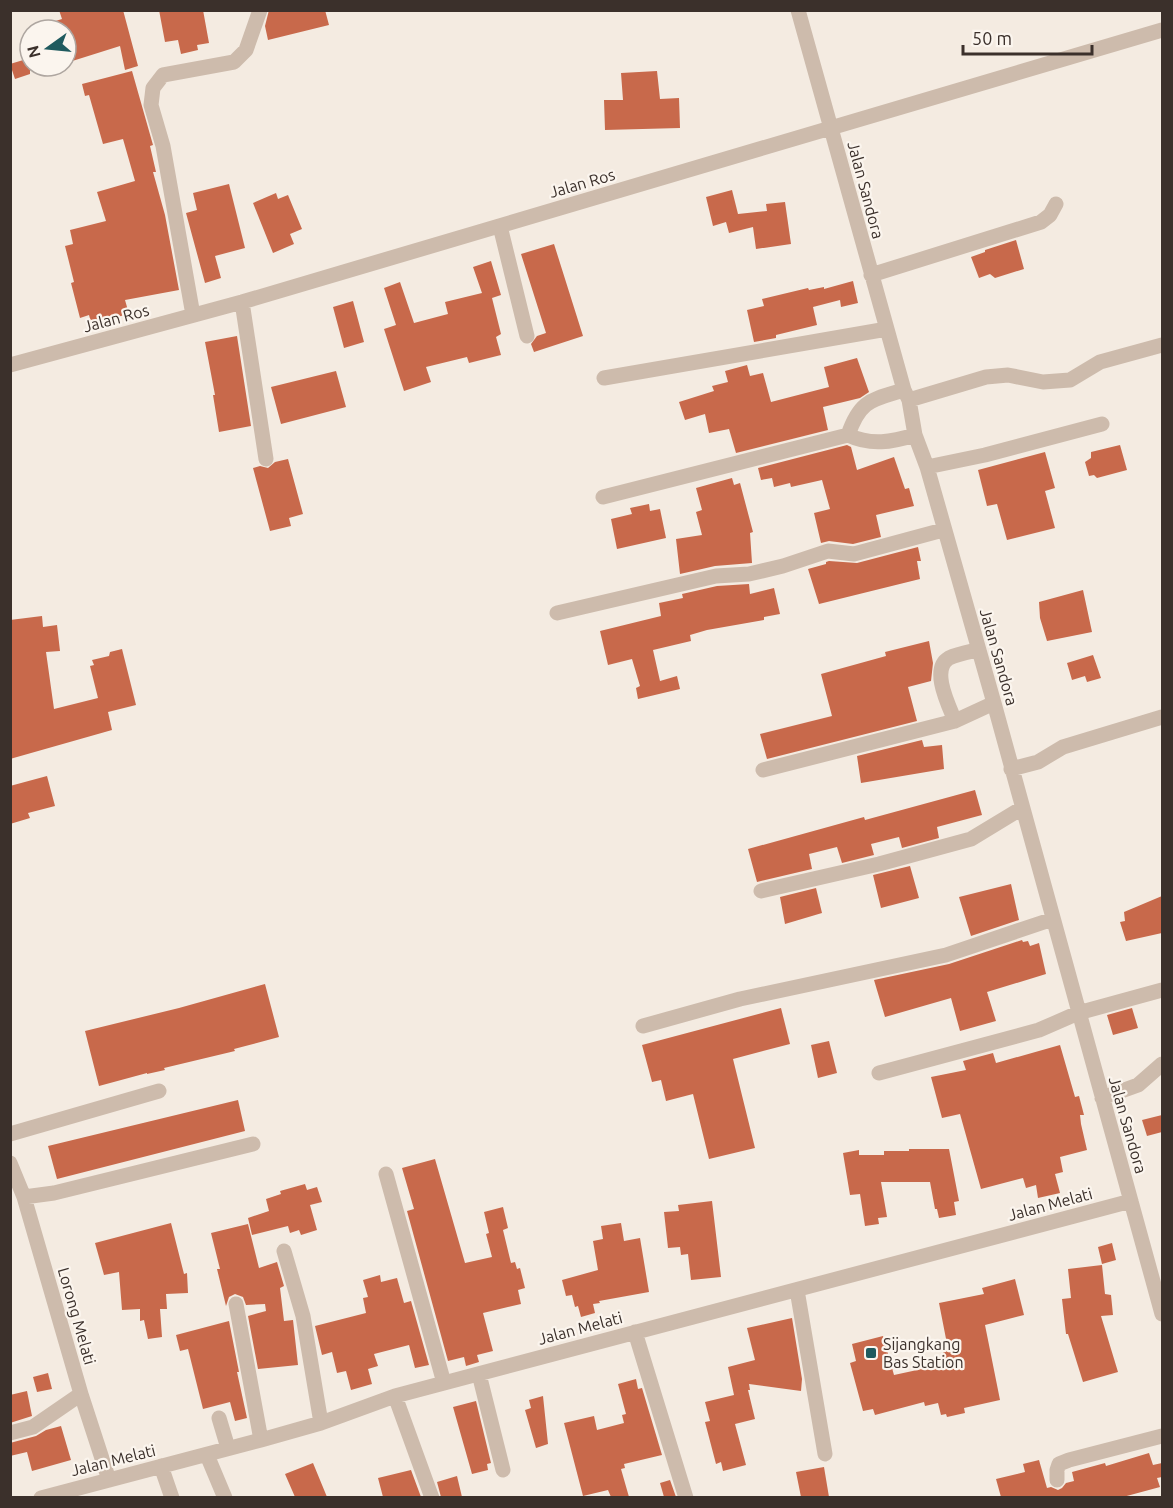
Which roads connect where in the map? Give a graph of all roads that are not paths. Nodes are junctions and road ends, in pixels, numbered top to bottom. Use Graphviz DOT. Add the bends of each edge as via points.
graph roads {
  1 [pos="260,10"];
  2 [pos="798,10"];
  3 [pos="1162,33"];
  4 [pos="831,129"];
  5 [pos="1056,204"];
  6 [pos="500,226"];
  7 [pos="872,275"];
  8 [pos="242,302"];
  9 [pos="194,315"];
  10 [pos="887,329"];
  11 [pos="527,336"];
  12 [pos="1162,345"];
  13 [pos="10,365"];
  14 [pos="604,378"];
  15 [pos="906,395"];
  16 [pos="1102,424"];
  17 [pos="848,435"];
  18 [pos="915,435"];
  19 [pos="266,459"];
  20 [pos="927,467"];
  21 [pos="603,497"];
  22 [pos="943,530"];
  23 [pos="557,613"];
  24 [pos="977,650"];
  25 [pos="994,703"];
  26 [pos="1162,717"];
  27 [pos="955,721"];
  28 [pos="1011,769"];
  29 [pos="763,770"];
  30 [pos="1022,808"];
  31 [pos="761,891"];
  32 [pos="1053,919"];
  33 [pos="1162,990"];
  34 [pos="1078,1013"];
  35 [pos="643,1026"];
  36 [pos="1162,1064"];
  37 [pos="879,1073"];
  38 [pos="159,1091"];
  39 [pos="1102,1098"];
  40 [pos="10,1134"];
  41 [pos="252,1144"];
  42 [pos="10,1163"];
  43 [pos="386,1174"];
  44 [pos="24,1197"];
  45 [pos="1131,1201"];
  46 [pos="284,1251"];
  47 [pos="1155,1262"];
  48 [pos="797,1290"];
  49 [pos="236,1304"];
  50 [pos="1162,1314"];
  51 [pos="635,1332"];
  52 [pos="479,1374"];
  53 [pos="444,1383"];
  54 [pos="81,1394"];
  55 [pos="395,1396"];
  56 [pos="219,1418"];
  57 [pos="321,1423"];
  58 [pos="10,1433"];
  59 [pos="1162,1436"];
  60 [pos="261,1440"];
  61 [pos="228,1448"];
  62 [pos="825,1454"];
  63 [pos="207,1455"];
  64 [pos="160,1466"];
  65 [pos="503,1470"];
  66 [pos="109,1480"];
  67 [pos="1057,1480"];
  68 [pos="41,1497"];
  69 [pos="172,1497"];
  70 [pos="225,1497"];
  71 [pos="432,1497"];
  72 [pos="686,1497"];
  1 -- 9 [label="street" via="246,50 234,62 163,75 153,88 151,105 163,146"];
  2 -- 4 [label="street, Jalan Sandora"];
  3 -- 4 [label="street, Jalan Ros"];
  4 -- 6 [label="street, Jalan Ros"];
  4 -- 7 [label="street, Jalan Sandora"];
  5 -- 7 [label="street" via="1041,222"];
  6 -- 8 [label="street, Jalan Ros"];
  6 -- 11 [label="street"];
  7 -- 10 [label="street, Jalan Sandora"];
  8 -- 9 [label="street, Jalan Ros"];
  8 -- 19 [label="street"];
  9 -- 13 [label="street, Jalan Ros"];
  10 -- 14 [label="street"];
  10 -- 15 [label="street, Jalan Sandora"];
  12 -- 15 [label="street" via="1100,362 1070,380 986,377"];
  15 -- 17 [label="street" via="875,398 864,405"];
  15 -- 18 [label="street, Jalan Sandora"];
  16 -- 20 [label="street"];
  17 -- 18 [label="street" via="888,443"];
  17 -- 21 [label="street"];
  18 -- 20 [label="street, Jalan Sandora"];
  20 -- 22 [label="street, Jalan Sandora"];
  22 -- 23 [label="street" via="854,554 828,551 749,574 716,576"];
  22 -- 24 [label="street, Jalan Sandora"];
  24 -- 25 [label="street, Jalan Sandora"];
  24 -- 27 [label="street" via="950,658 941,668 944,694"];
  25 -- 27 [label="street"];
  25 -- 28 [label="street, Jalan Sandora"];
  26 -- 28 [label="street" via="1063,747 1038,762"];
  27 -- 29 [label="street"];
  28 -- 30 [label="street, Jalan Sandora"];
  30 -- 31 [label="street" via="971,839"];
  30 -- 32 [label="street, Jalan Sandora"];
  32 -- 34 [label="street, Jalan Sandora"];
  32 -- 35 [label="street" via="946,955 741,999"];
  33 -- 34 [label="street"];
  34 -- 37 [label="street" via="1039,1030"];
  34 -- 39 [label="street, Jalan Sandora"];
  36 -- 39 [label="street" via="1138,1085"];
  38 -- 40 [label="street"];
  39 -- 45 [label="street, Jalan Sandora"];
  41 -- 44 [label="street"];
  42 -- 44 [label="street, Lorong Melati"];
  43 -- 53 [label="street"];
  44 -- 54 [label="street, Lorong Melati"];
  45 -- 47 [label="street, Jalan Sandora"];
  45 -- 48 [label="street, Jalan Melati"];
  46 -- 57 [label="street" via="303,1316"];
  47 -- 50 [label="street, Jalan Sandora"];
  48 -- 51 [label="street, Jalan Melati"];
  48 -- 62 [label="street"];
  49 -- 60 [label="street"];
  51 -- 52 [label="street, Jalan Melati"];
  51 -- 72 [label="street"];
  52 -- 53 [label="street, Jalan Melati"];
  52 -- 65 [label="street"];
  53 -- 55 [label="street, Jalan Melati"];
  54 -- 58 [label="street" via="33,1427"];
  54 -- 66 [label="street, Lorong Melati"];
  55 -- 57 [label="street, Jalan Melati"];
  55 -- 71 [label="street"];
  56 -- 61 [label="street"];
  57 -- 60 [label="street, Jalan Melati"];
  59 -- 67 [label="street" via="1059,1464"];
  60 -- 61 [label="street, Jalan Melati"];
  61 -- 63 [label="street, Jalan Melati"];
  63 -- 64 [label="street, Jalan Melati"];
  63 -- 70 [label="street"];
  64 -- 66 [label="street, Jalan Melati"];
  64 -- 69 [label="street"];
  66 -- 68 [label="street, Jalan Melati"];
}
